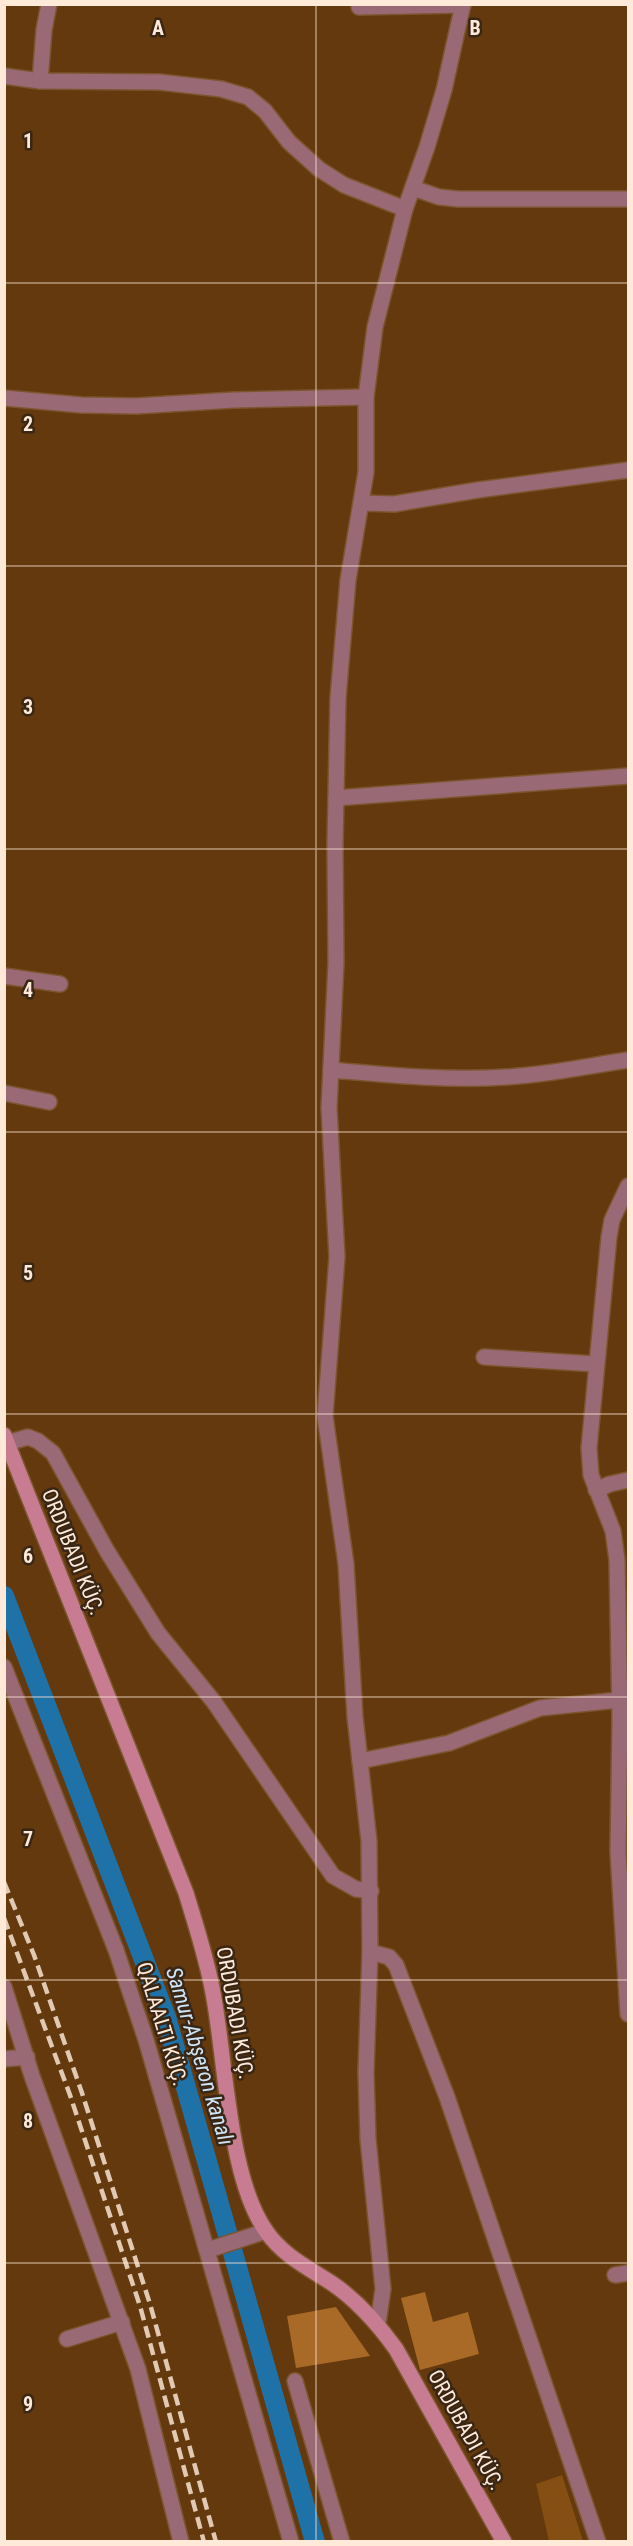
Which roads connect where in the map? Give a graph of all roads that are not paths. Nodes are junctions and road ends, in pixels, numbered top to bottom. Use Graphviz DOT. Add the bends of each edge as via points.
graph roads {
  1 [pos="49,4"];
  2 [pos="463,5"];
  3 [pos="359,8"];
  4 [pos="4,76"];
  5 [pos="40,81"];
  6 [pos="413,188"];
  7 [pos="628,199"];
  8 [pos="405,209"];
  9 [pos="366,397"];
  10 [pos="4,398"];
  11 [pos="628,470"];
  12 [pos="362,503"];
  13 [pos="628,776"];
  14 [pos="336,798"];
  15 [pos="4,976"];
  16 [pos="60,984"];
  17 [pos="628,1060"];
  18 [pos="331,1070"];
  19 [pos="4,1093"];
  20 [pos="49,1102"];
  21 [pos="628,1186"];
  22 [pos="624,1210"];
  23 [pos="484,1357"];
  24 [pos="596,1364"];
  25 [pos="6,1439"];
  26 [pos="628,1480"];
  27 [pos="596,1490"];
  28 [pos="623,1560"];
  29 [pos="623,1624"];
  30 [pos="4,1667"];
  31 [pos="619,1700"];
  32 [pos="360,1761"];
  33 [pos="371,1891"];
  34 [pos="370,1952"];
  35 [pos="4,1987"];
  36 [pos="628,2014"];
  37 [pos="27,2056"];
  38 [pos="4,2059"];
  39 [pos="266,2232"];
  40 [pos="208,2250"];
  41 [pos="122,2322"];
  42 [pos="378,2323"];
  43 [pos="67,2338"];
  44 [pos="295,2381"];
  45 [pos="181,2541"];
  46 [pos="291,2541"];
  47 [pos="342,2541"];
  48 [pos="504,2541"];
  49 [pos="598,2541"];
  1 -- 5 [label="street"];
  2 -- 3 [label="street"];
  2 -- 6 [label="street" via="444,90"];
  4 -- 5 [label="street"];
  5 -- 8 [label="street" via="159,82 221,89 248,97 319,169 344,185"];
  6 -- 7 [label="street" via="458,199"];
  6 -- 8 [label="street"];
  8 -- 9 [label="street" via="375,327"];
  9 -- 10 [label="street" via="136,406"];
  9 -- 12 [label="street"];
  11 -- 12 [label="street" via="394,504"];
  12 -- 14 [label="street" via="342,630"];
  13 -- 14 [label="street"];
  14 -- 18 [label="street" via="336,963"];
  15 -- 16 [label="street"];
  17 -- 18 [label="street" via="508,1077 415,1077"];
  18 -- 32 [label="street" via="329,1142 337,1257 325,1416 346,1564"];
  19 -- 20 [label="street"];
  21 -- 22 [label="street"];
  22 -- 24 [label="street" via="612,1220"];
  23 -- 24 [label="street"];
  24 -- 27 [label="street" via="589,1448"];
  25 -- 33 [label="street" via="38,1440 53,1454 158,1633 214,1702 333,1876 356,1889"];
  25 -- 39 [label="street, ORDUBADI KÜÇ." via="186,1893 213,1995 240,2164"];
  26 -- 27 [label="street"];
  27 -- 28 [label="street"];
  28 -- 29 [label="street"];
  29 -- 31 [label="street"];
  30 -- 40 [label="street" via="116,1950"];
  31 -- 32 [label="street" via="540,1708 449,1743"];
  31 -- 36 [label="street" via="618,1852"];
  32 -- 33 [label="street"];
  33 -- 34 [label="street"];
  34 -- 42 [label="street" via="366,2072 368,2139 383,2289"];
  34 -- 49 [label="street" via="389,1957 400,1975 447,2097"];
  35 -- 37 [label="street"];
  37 -- 38 [label="street"];
  37 -- 41 [label="street"];
  39 -- 40 [label="street"];
  39 -- 42 [label="street, ORDUBADI KÜÇ." via="295,2260 333,2284"];
  40 -- 46 [label="street"];
  41 -- 43 [label="street"];
  41 -- 45 [label="street" via="138,2369"];
  42 -- 48 [label="street, ORDUBADI KÜÇ."];
  44 -- 47 [label="street"];
}
